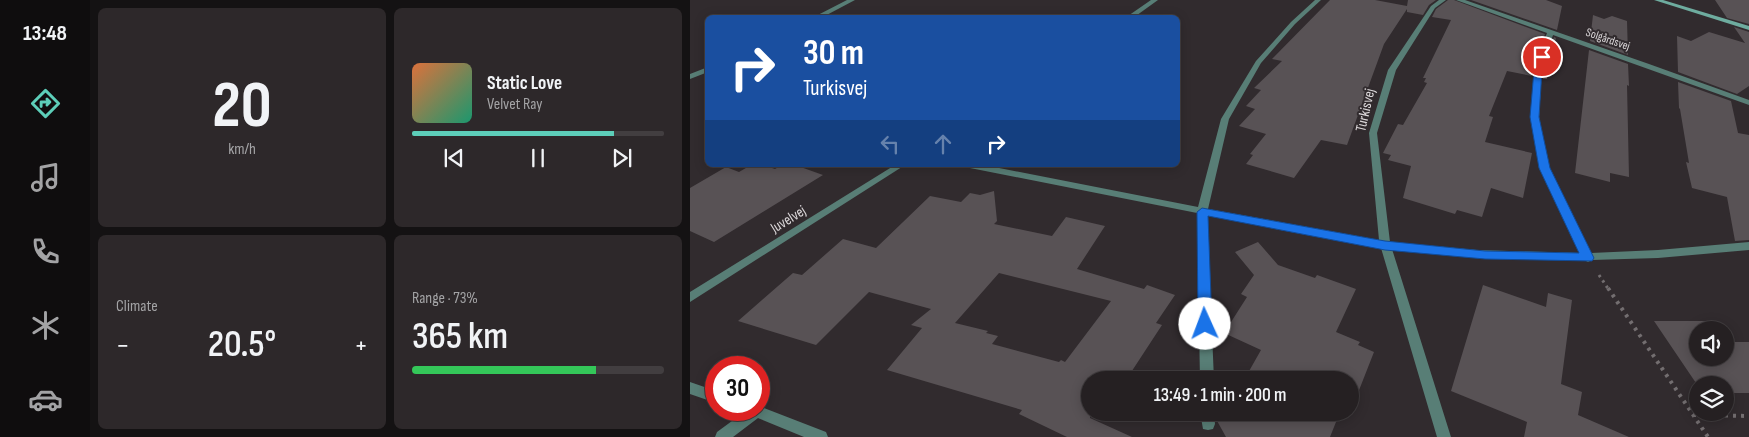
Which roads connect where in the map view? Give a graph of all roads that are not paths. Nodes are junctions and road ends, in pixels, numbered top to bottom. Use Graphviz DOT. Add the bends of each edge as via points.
graph roads {
  1 [pos="852,0"];
  2 [pos="1155,0"];
  3 [pos="1318,0"];
  4 [pos="1443,0"];
  5 [pos="1459,0"];
  6 [pos="1657,0"];
  7 [pos="821,15"];
  8 [pos="1132,15"];
  9 [pos="1749,28"];
  10 [pos="1551,31"];
  11 [pos="705,70"];
  12 [pos="690,77"];
  13 [pos="1749,103"];
  14 [pos="898,167"];
  15 [pos="980,167"];
  16 [pos="1202,212"];
  17 [pos="1385,245"];
  18 [pos="1749,246"];
  19 [pos="1588,258"];
  20 [pos="690,298"];
  21 [pos="1207,371"];
  22 [pos="690,388"];
  23 [pos="705,393"];
  24 [pos="770,417"];
  25 [pos="742,421"];
  26 [pos="722,437"];
  27 [pos="821,437"];
  28 [pos="1444,437"];
  1 -- 7 [label="street"];
  2 -- 8 [label="street"];
  3 -- 16 [label="street" via="1258,62 1225,119"];
  4 -- 17 [label="street, Turkisvej" via="1433,7 1392,70 1373,133"];
  5 -- 10 [label="street, Solgårdsvej"];
  6 -- 9 [label="main road"];
  10 -- 13 [label="street, Solgårdsvej"];
  10 -- 19 [label="street" via="1538,70 1535,117 1544,168"];
  11 -- 12 [label="street"];
  14 -- 20 [label="street, Juvelvej"];
  15 -- 16 [label="street"];
  16 -- 17 [label="street"];
  16 -- 21 [label="street"];
  17 -- 19 [label="street" via="1485,255"];
  17 -- 28 [label="street, Turkisvej"];
  18 -- 19 [label="street" via="1681,254"];
  22 -- 23 [label="street"];
  24 -- 27 [label="street"];
  25 -- 26 [label="street"];
}
